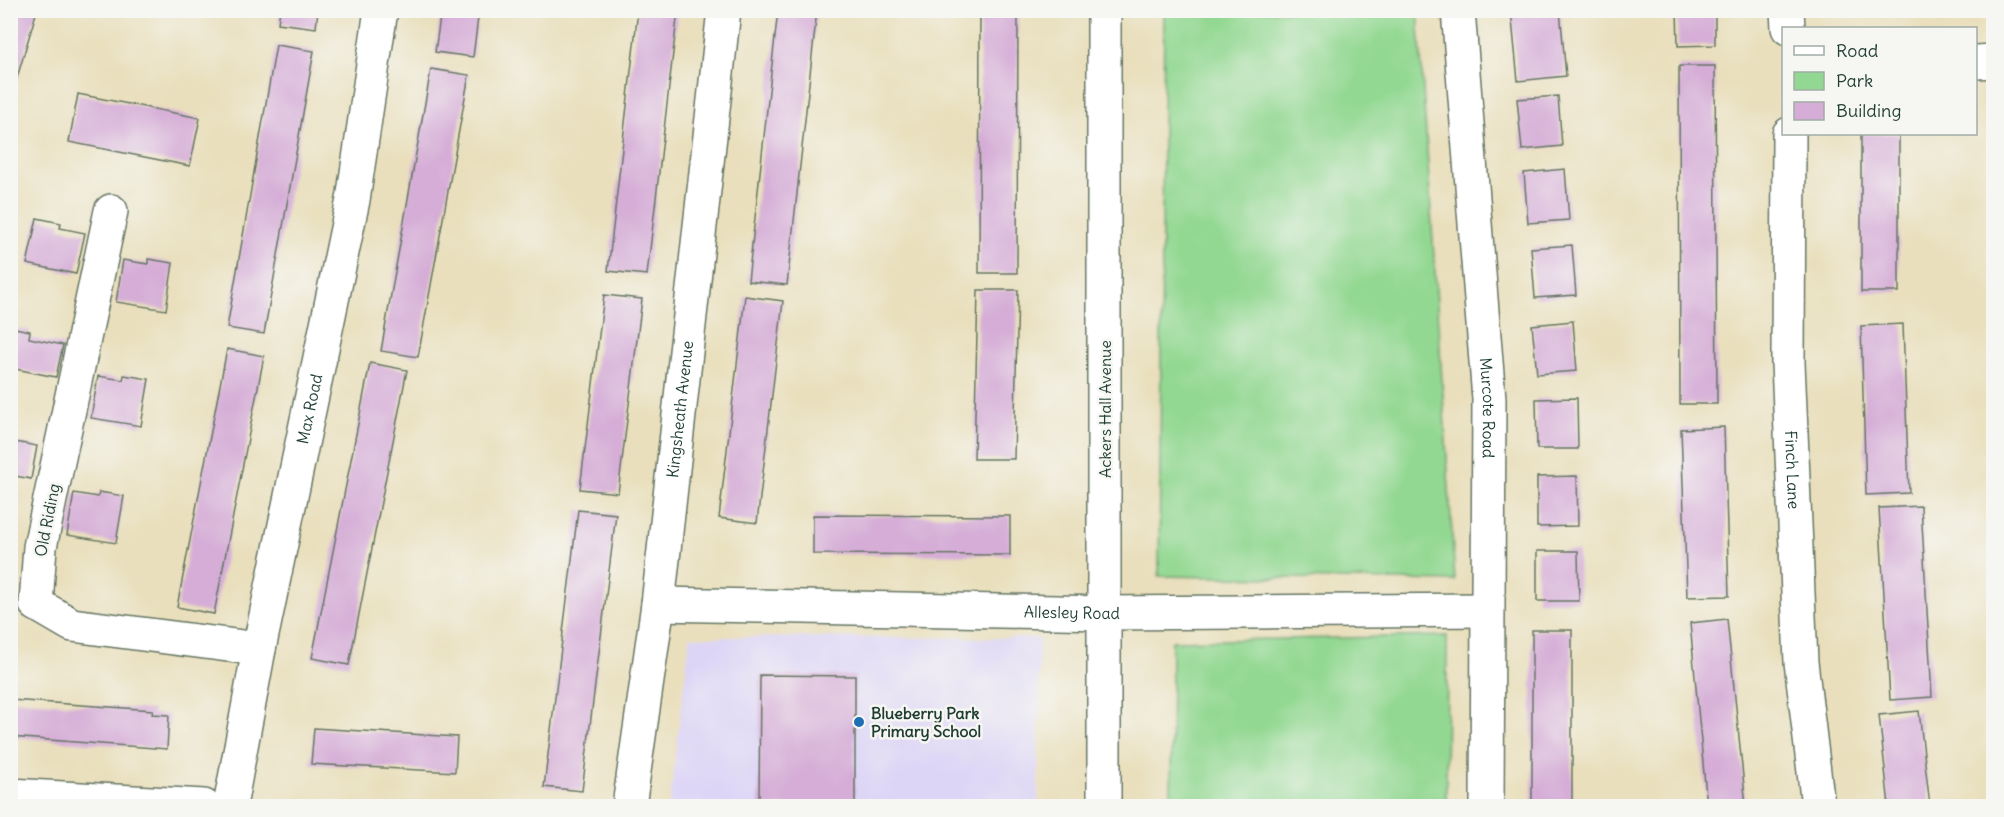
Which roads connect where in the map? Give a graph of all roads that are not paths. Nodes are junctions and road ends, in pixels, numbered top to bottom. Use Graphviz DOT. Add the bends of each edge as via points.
graph roads {
  1 [pos="381,10"];
  2 [pos="724,10"];
  3 [pos="1104,10"];
  4 [pos="1458,10"];
  5 [pos="1787,10"];
  6 [pos="1788,27"];
  7 [pos="1994,60"];
  8 [pos="1977,62"];
  9 [pos="1789,135"];
  10 [pos="111,211"];
  11 [pos="658,604"];
  12 [pos="1487,610"];
  13 [pos="1105,613"];
  14 [pos="259,649"];
  15 [pos="10,795"];
  16 [pos="204,807"];
  17 [pos="230,807"];
  18 [pos="629,807"];
  19 [pos="1104,807"];
  20 [pos="1488,807"];
  21 [pos="1818,807"];
  1 -- 14 [label="street, Max Road" via="353,200"];
  2 -- 11 [label="street, Kingsheath Avenue"];
  3 -- 13 [label="street, Ackers Hall Avenue"];
  4 -- 12 [label="street, Murcote Road" via="1489,399"];
  5 -- 6 [label="street"];
  7 -- 8 [label="street"];
  9 -- 21 [label="street, Finch Lane" via="1788,363 1801,662"];
  10 -- 14 [label="street, Old Riding" via="40,547 36,604 72,625"];
  11 -- 13 [label="street, Allesley Road"];
  11 -- 18 [label="street, Kingsheath Avenue"];
  12 -- 13 [label="street, Allesley Road"];
  12 -- 20 [label="street, Murcote Road"];
  13 -- 19 [label="street, Ackers Hall Avenue"];
  14 -- 17 [label="street, Max Road"];
  15 -- 16 [label="street"];
}
